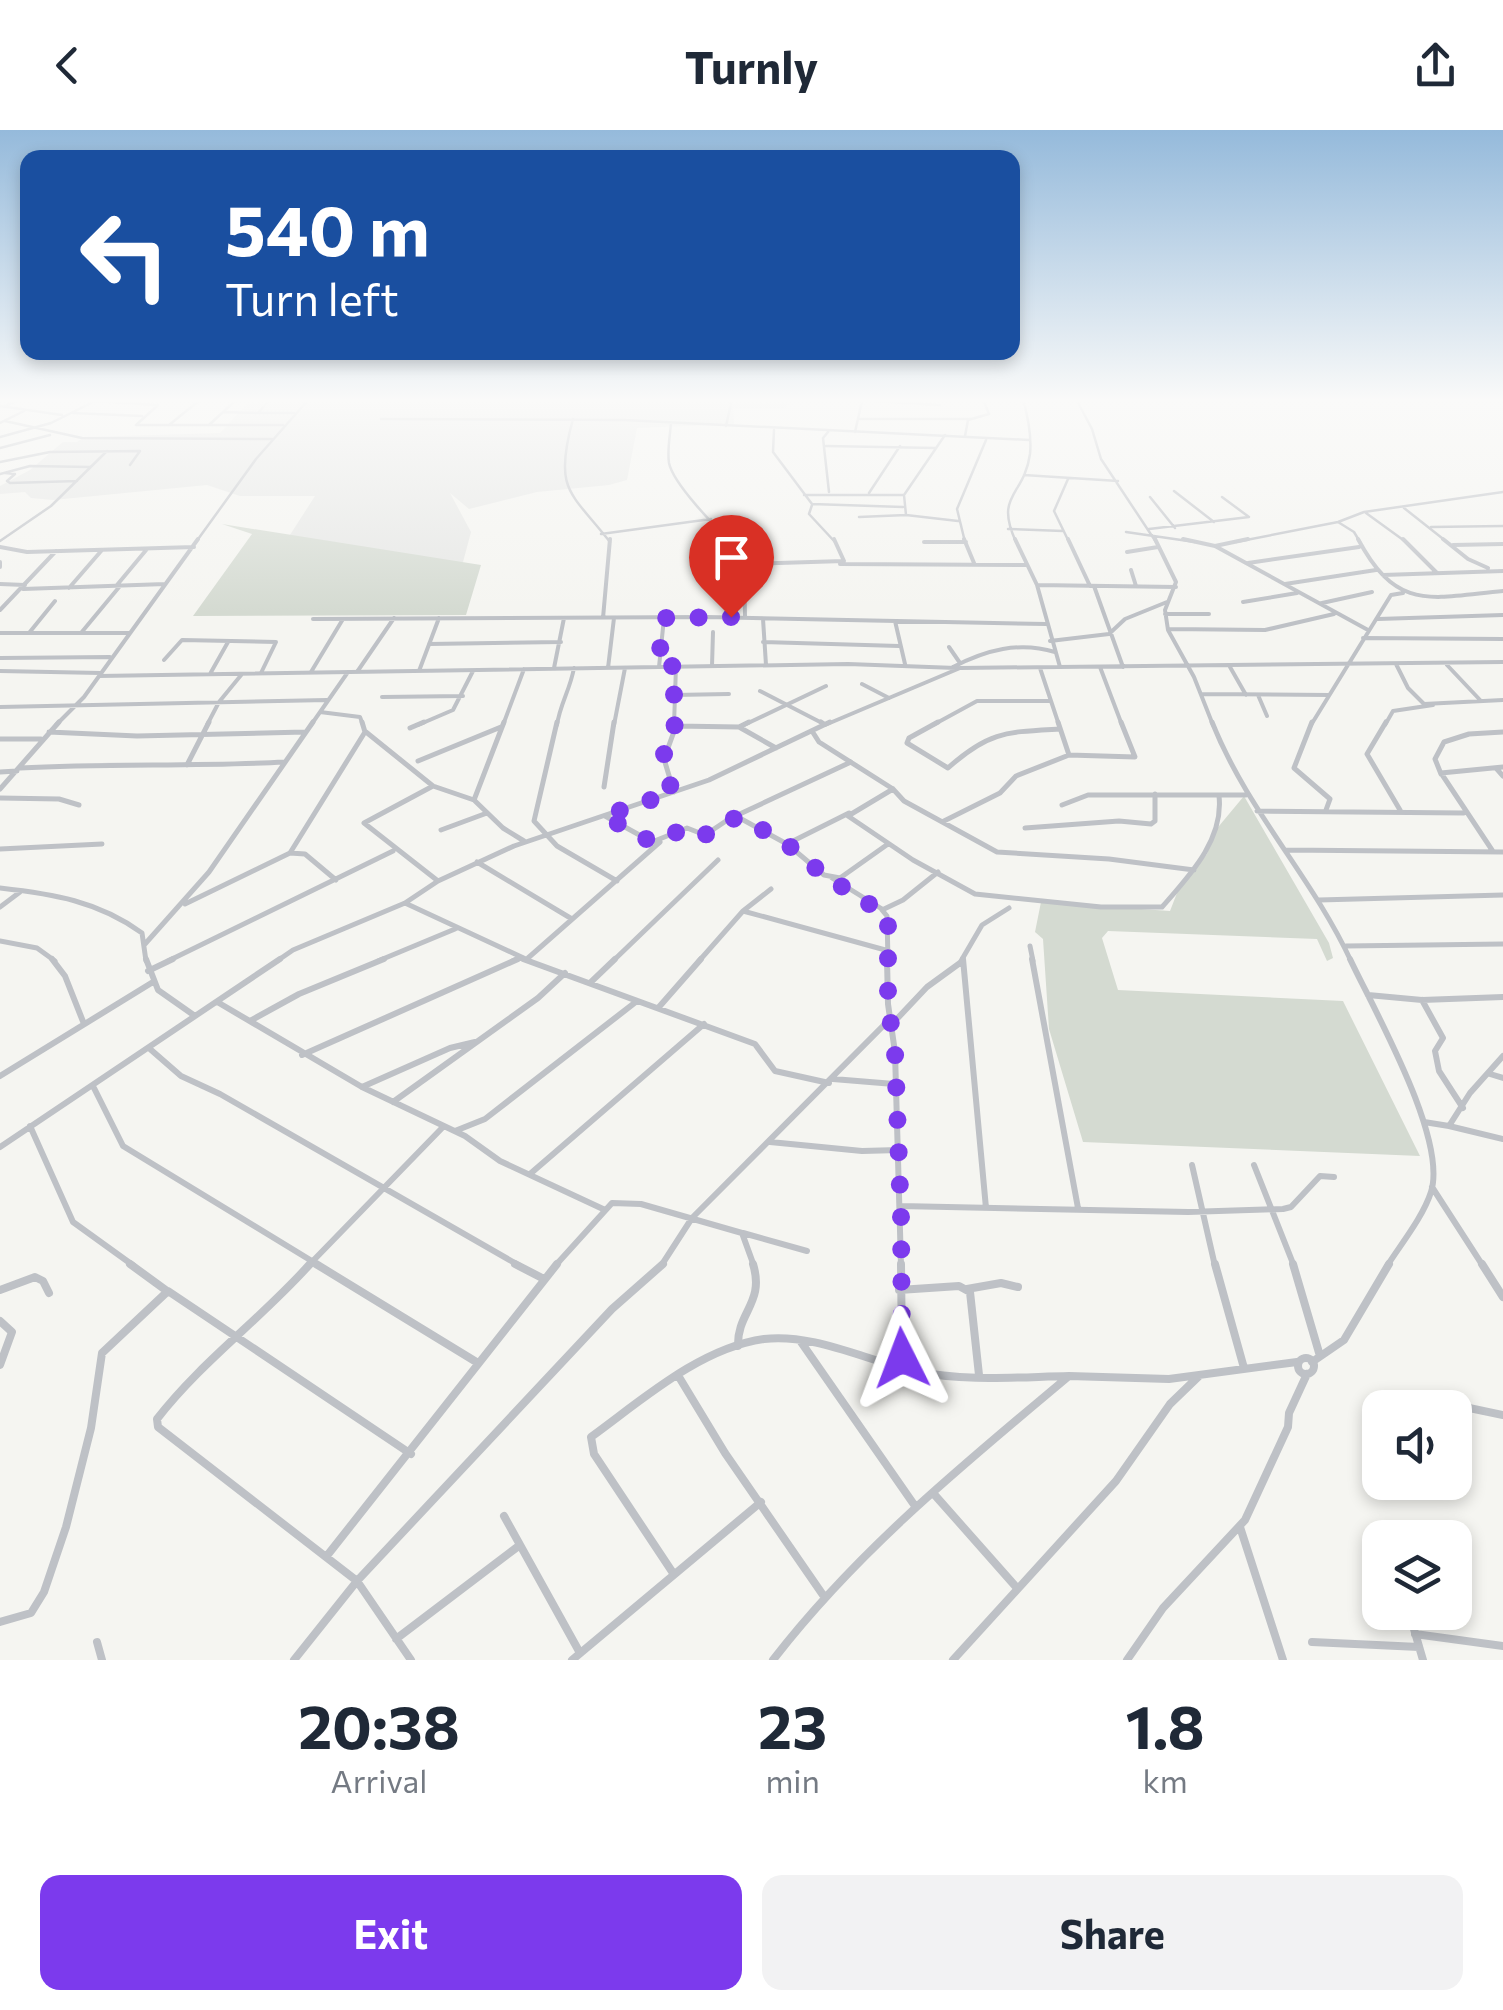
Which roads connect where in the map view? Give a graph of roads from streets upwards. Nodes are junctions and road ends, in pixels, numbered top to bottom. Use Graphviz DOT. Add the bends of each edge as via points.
graph roads {
  1 [pos="87,470"];
  2 [pos="249,470"];
  3 [pos="563,470"];
  4 [pos="672,470"];
  5 [pos="786,470"];
  6 [pos="827,470"];
  7 [pos="883,470"];
  8 [pos="921,470"];
  9 [pos="972,470"];
  10 [pos="1025,470"];
  11 [pos="1110,470"];
  12 [pos="3,474"];
  13 [pos="1024,475"];
  14 [pos="1068,479"];
  15 [pos="77,481"];
  16 [pos="1118,482"];
  17 [pos="1174,491"];
  18 [pos="828,492"];
  19 [pos="1503,492"];
  20 [pos="868,493"];
  21 [pos="804,495"];
  22 [pos="904,495"];
  23 [pos="1490,495"];
  24 [pos="1150,497"];
  25 [pos="1222,497"];
  26 [pos="1503,500"];
  27 [pos="812,504"];
  28 [pos="1402,506"];
  29 [pos="903,508"];
  30 [pos="1364,512"];
  31 [pos="906,516"];
  32 [pos="860,517"];
  33 [pos="711,519"];
  34 [pos="959,521"];
  35 [pos="1214,522"];
  36 [pos="1338,522"];
  37 [pos="1503,526"];
  38 [pos="1175,528"];
  39 [pos="1431,528"];
  40 [pos="1008,529"];
  41 [pos="1062,531"];
  42 [pos="1150,531"];
  43 [pos="1126,532"];
  44 [pos="601,534"];
  45 [pos="924,542"];
  46 [pos="968,542"];
  47 [pos="0,544"];
  48 [pos="1503,544"];
  49 [pos="1215,546"];
  50 [pos="1453,546"];
  51 [pos="1158,547"];
  52 [pos="194,548"];
  53 [pos="1359,548"];
  54 [pos="147,549"];
  55 [pos="102,550"];
  56 [pos="56,551"];
  57 [pos="1126,552"];
  58 [pos="1023,558"];
  59 [pos="1016,563"];
  60 [pos="1247,563"];
  61 [pos="744,564"];
  62 [pos="840,564"];
  63 [pos="974,564"];
  64 [pos="1026,565"];
  65 [pos="1130,570"];
  66 [pos="1376,570"];
  67 [pos="1491,570"];
  68 [pos="1503,571"];
  69 [pos="1437,573"];
  70 [pos="1383,575"];
  71 [pos="0,584"];
  72 [pos="167,584"];
  73 [pos="1036,585"];
  74 [pos="1282,585"];
  75 [pos="118,586"];
  76 [pos="1092,586"];
  77 [pos="1136,586"];
  78 [pos="24,587"];
  79 [pos="1176,587"];
  80 [pos="70,588"];
  81 [pos="1503,591"];
  82 [pos="1372,592"];
  83 [pos="1297,593"];
  84 [pos="1403,593"];
  85 [pos="55,601"];
  86 [pos="1243,602"];
  87 [pos="1166,604"];
  88 [pos="1319,604"];
  89 [pos="0,610"];
  90 [pos="1336,613"];
  91 [pos="1165,614"];
  92 [pos="1209,614"];
  93 [pos="1503,615"];
  94 [pos="745,617"];
  95 [pos="394,618"];
  96 [pos="440,618"];
  97 [pos="564,618"];
  98 [pos="603,618"];
  99 [pos="614,618"];
  100 [pos="664,618"];
  101 [pos="763,618"];
  102 [pos="314,619"];
  103 [pos="344,619"];
  104 [pos="1378,619"];
  105 [pos="894,621"];
  106 [pos="1046,624"];
  107 [pos="1169,629"];
  108 [pos="1112,630"];
  109 [pos="1368,630"];
  110 [pos="80,632"];
  111 [pos="713,632"];
  112 [pos="0,633"];
  113 [pos="29,633"];
  114 [pos="129,633"];
  115 [pos="1363,638"];
  116 [pos="1503,639"];
  117 [pos="1050,641"];
  118 [pos="228,642"];
  119 [pos="561,642"];
  120 [pos="763,642"];
  121 [pos="429,644"];
  122 [pos="899,646"];
  123 [pos="949,647"];
  124 [pos="1055,652"];
  125 [pos="110,657"];
  126 [pos="0,658"];
  127 [pos="164,660"];
  128 [pos="1503,662"];
  129 [pos="905,664"];
  130 [pos="1352,664"];
  131 [pos="1396,664"];
  132 [pos="960,665"];
  133 [pos="1447,665"];
  134 [pos="658,666"];
  135 [pos="676,666"];
  136 [pos="712,666"];
  137 [pos="766,666"];
  138 [pos="1060,666"];
  139 [pos="1186,666"];
  140 [pos="1230,666"];
  141 [pos="1100,667"];
  142 [pos="1123,667"];
  143 [pos="554,668"];
  144 [pos="574,668"];
  145 [pos="608,668"];
  146 [pos="625,668"];
  147 [pos="1040,668"];
  148 [pos="524,669"];
  149 [pos="0,671"];
  150 [pos="419,671"];
  151 [pos="473,671"];
  152 [pos="244,672"];
  153 [pos="311,672"];
  154 [pos="348,672"];
  155 [pos="357,672"];
  156 [pos="261,673"];
  157 [pos="210,674"];
  158 [pos="100,675"];
  159 [pos="862,684"];
  160 [pos="826,686"];
  161 [pos="760,691"];
  162 [pos="729,694"];
  163 [pos="1201,694"];
  164 [pos="1329,694"];
  165 [pos="674,695"];
  166 [pos="1246,695"];
  167 [pos="1258,695"];
  168 [pos="463,696"];
  169 [pos="382,697"];
  170 [pos="889,698"];
  171 [pos="327,700"];
  172 [pos="1049,700"];
  173 [pos="1503,700"];
  174 [pos="219,702"];
  175 [pos="1481,702"];
  176 [pos="78,704"];
  177 [pos="785,704"];
  178 [pos="1433,706"];
  179 [pos="0,708"];
  180 [pos="320,712"];
  181 [pos="1267,716"];
  182 [pos="824,725"];
  183 [pos="676,726"];
  184 [pos="501,727"];
  185 [pos="739,727"];
  186 [pos="410,728"];
  187 [pos="1060,729"];
  188 [pos="812,731"];
  189 [pos="48,732"];
  190 [pos="307,732"];
  191 [pos="365,732"];
  192 [pos="1503,732"];
  193 [pos="202,734"];
  194 [pos="0,738"];
  195 [pos="42,740"];
  196 [pos="777,748"];
  197 [pos="1070,754"];
  198 [pos="418,761"];
  199 [pos="285,762"];
  200 [pos="851,762"];
  201 [pos="187,765"];
  202 [pos="1500,768"];
  203 [pos="19,770"];
  204 [pos="0,772"];
  205 [pos="1442,776"];
  206 [pos="1503,776"];
  207 [pos="434,786"];
  208 [pos="604,787"];
  209 [pos="0,789"];
  210 [pos="893,789"];
  211 [pos="674,792"];
  212 [pos="1155,794"];
  213 [pos="1246,795"];
  214 [pos="1219,796"];
  215 [pos="0,798"];
  216 [pos="474,800"];
  217 [pos="1062,804"];
  218 [pos="79,805"];
  219 [pos="1255,810"];
  220 [pos="1326,810"];
  221 [pos="1402,812"];
  222 [pos="488,813"];
  223 [pos="849,813"];
  224 [pos="1464,813"];
  225 [pos="604,816"];
  226 [pos="736,816"];
  227 [pos="942,822"];
  228 [pos="1025,828"];
  229 [pos="441,830"];
  230 [pos="546,835"];
  231 [pos="526,842"];
  232 [pos="660,842"];
  233 [pos="102,844"];
  234 [pos="787,844"];
  235 [pos="888,844"];
  236 [pos="0,849"];
  237 [pos="1285,850"];
  238 [pos="393,851"];
  239 [pos="1493,852"];
  240 [pos="1503,852"];
  241 [pos="290,853"];
  242 [pos="718,860"];
  243 [pos="477,862"];
  244 [pos="1194,870"];
  245 [pos="938,872"];
  246 [pos="830,876"];
  247 [pos="336,880"];
  248 [pos="616,881"];
  249 [pos="438,882"];
  250 [pos="0,888"];
  251 [pos="771,889"];
  252 [pos="22,891"];
  253 [pos="1503,896"];
  254 [pos="1319,900"];
  255 [pos="404,902"];
  256 [pos="184,904"];
  257 [pos="0,907"];
  258 [pos="1009,908"];
  259 [pos="882,910"];
  260 [pos="744,911"];
  261 [pos="572,919"];
  262 [pos="455,929"];
  263 [pos="0,941"];
  264 [pos="145,944"];
  265 [pos="1503,944"];
  266 [pos="1030,946"];
  267 [pos="1346,946"];
  268 [pos="888,950"];
  269 [pos="519,957"];
  270 [pos="528,958"];
  271 [pos="960,963"];
  272 [pos="148,972"];
  273 [pos="565,973"];
  274 [pos="154,982"];
  275 [pos="591,982"];
  276 [pos="1368,996"];
  277 [pos="1503,998"];
  278 [pos="636,1000"];
  279 [pos="1422,1000"];
  280 [pos="218,1002"];
  281 [pos="659,1008"];
  282 [pos="195,1016"];
  283 [pos="250,1021"];
  284 [pos="893,1021"];
  285 [pos="84,1024"];
  286 [pos="704,1024"];
  287 [pos="480,1040"];
  288 [pos="150,1049"];
  289 [pos="302,1054"];
  290 [pos="1503,1056"];
  291 [pos="1490,1074"];
  292 [pos="0,1076"];
  293 [pos="1503,1078"];
  294 [pos="831,1081"];
  295 [pos="894,1084"];
  296 [pos="94,1086"];
  297 [pos="362,1087"];
  298 [pos="393,1102"];
  299 [pos="1463,1108"];
  300 [pos="1424,1122"];
  301 [pos="30,1126"];
  302 [pos="443,1126"];
  303 [pos="1449,1126"];
  304 [pos="456,1131"];
  305 [pos="1503,1139"];
  306 [pos="770,1142"];
  307 [pos="0,1147"];
  308 [pos="899,1150"];
  309 [pos="1192,1165"];
  310 [pos="1254,1165"];
  311 [pos="530,1174"];
  312 [pos="1334,1177"];
  313 [pos="1432,1187"];
  314 [pos="382,1189"];
  315 [pos="900,1206"];
  316 [pos="986,1208"];
  317 [pos="1078,1208"];
  318 [pos="603,1209"];
  319 [pos="1273,1210"];
  320 [pos="1201,1211"];
  321 [pos="692,1218"];
  322 [pos="742,1232"];
  323 [pos="807,1250"];
  324 [pos="314,1261"];
  325 [pos="544,1278"];
  326 [pos="1018,1287"];
  327 [pos="967,1289"];
  328 [pos="0,1290"];
  329 [pos="899,1290"];
  330 [pos="168,1291"];
  331 [pos="49,1293"];
  332 [pos="1503,1297"];
  333 [pos="0,1321"];
  334 [pos="234,1338"];
  335 [pos="801,1342"];
  336 [pos="738,1346"];
  337 [pos="1316,1359"];
  338 [pos="1297,1362"];
  339 [pos="478,1363"];
  340 [pos="895,1364"];
  341 [pos="0,1365"];
  342 [pos="1244,1368"];
  343 [pos="1202,1374"];
  344 [pos="1307,1374"];
  345 [pos="979,1376"];
  346 [pos="1069,1376"];
  347 [pos="680,1377"];
  348 [pos="1472,1409"];
  349 [pos="1503,1415"];
  350 [pos="411,1454"];
  351 [pos="934,1493"];
  352 [pos="761,1502"];
  353 [pos="915,1506"];
  354 [pos="504,1516"];
  355 [pos="1240,1528"];
  356 [pos="520,1546"];
  357 [pos="326,1558"];
  358 [pos="673,1573"];
  359 [pos="357,1581"];
  360 [pos="1017,1588"];
  361 [pos="823,1595"];
  362 [pos="0,1622"];
  363 [pos="1414,1630"];
  364 [pos="1415,1634"];
  365 [pos="396,1639"];
  366 [pos="98,1642"];
  367 [pos="1312,1642"];
  368 [pos="1503,1646"];
  369 [pos="1419,1647"];
  370 [pos="576,1656"];
  371 [pos="102,1660"];
  372 [pos="294,1660"];
  373 [pos="411,1660"];
  374 [pos="773,1660"];
  375 [pos="953,1660"];
  376 [pos="1127,1660"];
  377 [pos="1283,1660"];
  378 [pos="1423,1660"];
  1 -- 15 [label="street"];
  2 -- 52 [label="street"];
  3 -- 44 [label="street" via="564,486"];
  4 -- 33 [label="street"];
  5 -- 21 [label="street"];
  6 -- 18 [label="street"];
  7 -- 20 [label="street"];
  8 -- 22 [label="street"];
  9 -- 34 [label="street"];
  10 -- 13 [label="street"];
  11 -- 16 [label="street"];
  12 -- 15 [label="street" via="15,474 10,483"];
  13 -- 14 [label="street"];
  13 -- 40 [label="street" via="1007,507"];
  14 -- 16 [label="street"];
  14 -- 41 [label="street" via="1054,511"];
  15 -- 47 [label="street"];
  16 -- 42 [label="street"];
  17 -- 35 [label="street"];
  18 -- 20 [label="street"];
  18 -- 21 [label="street"];
  19 -- 23 [label="street"];
  20 -- 22 [label="street"];
  21 -- 27 [label="street"];
  22 -- 29 [label="street"];
  23 -- 26 [label="street"];
  23 -- 28 [label="street"];
  24 -- 38 [label="street"];
  25 -- 35 [label="street" via="1249,517"];
  27 -- 29 [label="street"];
  27 -- 62 [label="street" via="809,514 832,535 845,559"];
  28 -- 30 [label="street"];
  28 -- 39 [label="street"];
  29 -- 31 [label="street"];
  30 -- 36 [label="street"];
  30 -- 69 [label="street"];
  31 -- 32 [label="street"];
  31 -- 34 [label="street"];
  33 -- 44 [label="street"];
  33 -- 61 [label="street" via="739,546"];
  34 -- 46 [label="street"];
  35 -- 38 [label="street"];
  36 -- 49 [label="street"];
  36 -- 53 [label="street" via="1358,536"];
  37 -- 39 [label="street"];
  38 -- 42 [label="street"];
  39 -- 50 [label="street"];
  40 -- 41 [label="street"];
  40 -- 58 [label="street"];
  41 -- 76 [label="street"];
  42 -- 43 [label="street"];
  42 -- 49 [label="street"];
  42 -- 51 [label="street"];
  44 -- 98 [label="street" via="610,538 612,555"];
  45 -- 46 [label="street"];
  46 -- 63 [label="street"];
  47 -- 56 [label="street" via="14,551"];
  48 -- 50 [label="street"];
  49 -- 60 [label="street"];
  50 -- 67 [label="street"];
  51 -- 57 [label="street"];
  51 -- 79 [label="street"];
  52 -- 54 [label="street"];
  52 -- 72 [label="street"];
  53 -- 60 [label="street"];
  53 -- 66 [label="street"];
  54 -- 55 [label="street"];
  54 -- 75 [label="street"];
  55 -- 56 [label="street"];
  55 -- 80 [label="street"];
  56 -- 78 [label="street"];
  58 -- 59 [label="street"];
  58 -- 64 [label="street"];
  59 -- 63 [label="street"];
  59 -- 64 [label="street"];
  60 -- 74 [label="street"];
  61 -- 62 [label="street"];
  61 -- 94 [label="street"];
  62 -- 63 [label="street"];
  64 -- 73 [label="street"];
  65 -- 77 [label="street"];
  66 -- 70 [label="street"];
  66 -- 74 [label="street"];
  67 -- 68 [label="street"];
  67 -- 69 [label="street"];
  69 -- 70 [label="street"];
  70 -- 84 [label="street"];
  71 -- 78 [label="street"];
  72 -- 75 [label="street"];
  72 -- 114 [label="street"];
  73 -- 76 [label="street"];
  73 -- 106 [label="street"];
  74 -- 83 [label="street"];
  75 -- 80 [label="street"];
  75 -- 110 [label="street"];
  76 -- 77 [label="street"];
  76 -- 108 [label="street"];
  77 -- 79 [label="street"];
  78 -- 80 [label="street"];
  78 -- 89 [label="street"];
  79 -- 87 [label="street"];
  81 -- 84 [label="street"];
  82 -- 88 [label="street"];
  83 -- 86 [label="street"];
  83 -- 88 [label="street"];
  84 -- 104 [label="street" via="1391,596"];
  85 -- 113 [label="street"];
  87 -- 91 [label="street"];
  87 -- 108 [label="street"];
  88 -- 90 [label="street"];
  90 -- 107 [label="street" via="1265,630"];
  90 -- 109 [label="street"];
  91 -- 92 [label="street"];
  91 -- 107 [label="street"];
  93 -- 104 [label="street"];
  94 -- 100 [label="street"];
  94 -- 101 [label="street"];
  95 -- 96 [label="street"];
  95 -- 103 [label="street"];
  95 -- 155 [label="street"];
  96 -- 97 [label="street"];
  96 -- 121 [label="street"];
  97 -- 98 [label="street"];
  97 -- 119 [label="street"];
  98 -- 99 [label="street"];
  99 -- 100 [label="street"];
  99 -- 145 [label="street"];
  100 -- 134 [label="street"];
  101 -- 105 [label="street"];
  101 -- 120 [label="street"];
  102 -- 103 [label="street"];
  103 -- 153 [label="street"];
  104 -- 109 [label="street"];
  105 -- 106 [label="street"];
  105 -- 122 [label="street"];
  106 -- 117 [label="street"];
  107 -- 139 [label="street"];
  108 -- 117 [label="street" via="1092,639"];
  108 -- 142 [label="street"];
  109 -- 115 [label="street"];
  110 -- 113 [label="street"];
  110 -- 114 [label="street"];
  111 -- 136 [label="street"];
  112 -- 113 [label="street"];
  114 -- 125 [label="street"];
  115 -- 116 [label="street"];
  115 -- 130 [label="street"];
  117 -- 124 [label="street"];
  118 -- 127 [label="street" via="182,640"];
  118 -- 156 [label="street" via="276,642"];
  118 -- 157 [label="street"];
  119 -- 121 [label="street"];
  119 -- 143 [label="street"];
  120 -- 122 [label="street"];
  120 -- 137 [label="street"];
  121 -- 150 [label="street"];
  122 -- 129 [label="street"];
  123 -- 132 [label="street"];
  124 -- 132 [label="street" via="986,650"];
  124 -- 138 [label="street"];
  125 -- 126 [label="street"];
  125 -- 158 [label="street"];
  128 -- 133 [label="street"];
  129 -- 132 [label="street"];
  129 -- 137 [label="street"];
  130 -- 131 [label="street"];
  130 -- 140 [label="street"];
  130 -- 164 [label="street"];
  131 -- 133 [label="street"];
  131 -- 178 [label="street" via="1408,688"];
  132 -- 147 [label="street"];
  132 -- 170 [label="street"];
  133 -- 175 [label="street"];
  134 -- 135 [label="street"];
  134 -- 146 [label="street"];
  135 -- 136 [label="street"];
  135 -- 165 [label="street"];
  136 -- 137 [label="street"];
  138 -- 141 [label="street"];
  138 -- 147 [label="street"];
  139 -- 140 [label="street"];
  139 -- 142 [label="street"];
  139 -- 163 [label="street"];
  140 -- 166 [label="street"];
  141 -- 142 [label="street"];
  141 -- 197 [label="street" via="1135,757"];
  143 -- 144 [label="street"];
  143 -- 148 [label="street"];
  144 -- 145 [label="street"];
  144 -- 230 [label="street" via="534,810 536,829"];
  145 -- 146 [label="street"];
  146 -- 208 [label="street"];
  147 -- 172 [label="street"];
  148 -- 151 [label="street"];
  148 -- 184 [label="street"];
  149 -- 158 [label="street"];
  150 -- 151 [label="street"];
  150 -- 155 [label="street"];
  151 -- 168 [label="street"];
  152 -- 156 [label="street"];
  152 -- 157 [label="street"];
  152 -- 174 [label="street"];
  153 -- 154 [label="street"];
  153 -- 156 [label="street"];
  154 -- 155 [label="street"];
  154 -- 171 [label="street"];
  157 -- 158 [label="street"];
  158 -- 176 [label="street"];
  159 -- 170 [label="street"];
  160 -- 177 [label="street"];
  161 -- 177 [label="street"];
  162 -- 165 [label="street"];
  163 -- 166 [label="street"];
  163 -- 213 [label="street"];
  164 -- 167 [label="street"];
  164 -- 220 [label="street" via="1294,768 1330,799"];
  165 -- 183 [label="street"];
  166 -- 167 [label="street"];
  167 -- 181 [label="street"];
  168 -- 169 [label="street"];
  168 -- 186 [label="street" via="453,710"];
  170 -- 182 [label="street"];
  171 -- 174 [label="street"];
  171 -- 180 [label="street"];
  172 -- 187 [label="street"];
  172 -- 187 [label="street" via="977,701 906,743 948,768 1003,732"];
  173 -- 175 [label="street"];
  174 -- 176 [label="street"];
  174 -- 193 [label="street"];
  175 -- 178 [label="street"];
  176 -- 179 [label="street"];
  176 -- 189 [label="street"];
  177 -- 182 [label="street"];
  177 -- 185 [label="street"];
  178 -- 221 [label="street" via="1392,711 1367,754"];
  180 -- 190 [label="street"];
  180 -- 191 [label="street" via="360,717"];
  182 -- 188 [label="street"];
  183 -- 185 [label="street"];
  183 -- 211 [label="street" via="664,742 664,775"];
  184 -- 198 [label="street"];
  184 -- 216 [label="street"];
  185 -- 196 [label="street"];
  187 -- 197 [label="street"];
  188 -- 196 [label="street"];
  188 -- 200 [label="street"];
  189 -- 193 [label="street"];
  189 -- 195 [label="street"];
  190 -- 193 [label="street"];
  190 -- 199 [label="street"];
  191 -- 207 [label="street"];
  191 -- 241 [label="street"];
  192 -- 205 [label="street" via="1444,742 1434,766"];
  193 -- 201 [label="street"];
  194 -- 195 [label="street"];
  195 -- 203 [label="street"];
  196 -- 211 [label="street"];
  197 -- 227 [label="street" via="1016,776 1000,793"];
  199 -- 201 [label="street"];
  199 -- 256 [label="street"];
  200 -- 210 [label="street"];
  200 -- 226 [label="street"];
  201 -- 203 [label="street"];
  202 -- 205 [label="street"];
  202 -- 206 [label="street"];
  203 -- 204 [label="street"];
  203 -- 209 [label="street"];
  205 -- 224 [label="street"];
  207 -- 216 [label="street"];
  207 -- 238 [label="street" via="364,824"];
  210 -- 223 [label="street"];
  210 -- 227 [label="street"];
  211 -- 225 [label="street"];
  212 -- 214 [label="street"];
  212 -- 217 [label="street" via="1088,794"];
  212 -- 228 [label="street" via="1151,824"];
  213 -- 214 [label="street"];
  213 -- 219 [label="street"];
  214 -- 244 [label="street" via="1218,827"];
  215 -- 218 [label="street" via="59,798"];
  216 -- 222 [label="street"];
  219 -- 220 [label="street"];
  219 -- 237 [label="street"];
  220 -- 221 [label="street"];
  221 -- 224 [label="street"];
  222 -- 229 [label="street"];
  222 -- 231 [label="street"];
  223 -- 234 [label="street"];
  223 -- 235 [label="street"];
  224 -- 239 [label="street"];
  225 -- 230 [label="street"];
  225 -- 232 [label="street"];
  226 -- 232 [label="street" via="705,835 687,828"];
  226 -- 234 [label="street"];
  227 -- 244 [label="street" via="1011,855"];
  230 -- 231 [label="street"];
  230 -- 248 [label="street"];
  231 -- 243 [label="street"];
  232 -- 248 [label="street"];
  233 -- 236 [label="street"];
  234 -- 246 [label="street"];
  235 -- 245 [label="street"];
  235 -- 246 [label="street" via="840,878"];
  237 -- 239 [label="street"];
  237 -- 254 [label="street"];
  238 -- 247 [label="street"];
  238 -- 249 [label="street" via="418,862"];
  239 -- 240 [label="street"];
  241 -- 247 [label="street" via="305,854"];
  241 -- 256 [label="street"];
  242 -- 275 [label="street"];
  243 -- 249 [label="street"];
  243 -- 261 [label="street"];
  244 -- 245 [label="street" via="1162,907 975,894"];
  245 -- 259 [label="street"];
  246 -- 259 [label="street"];
  247 -- 272 [label="street"];
  248 -- 261 [label="street"];
  249 -- 255 [label="street"];
  250 -- 252 [label="street"];
  251 -- 260 [label="street"];
  252 -- 257 [label="street"];
  252 -- 264 [label="street" via="90,900 130,924"];
  253 -- 254 [label="street"];
  254 -- 267 [label="street"];
  255 -- 262 [label="street"];
  255 -- 280 [label="street" via="293,950"];
  256 -- 264 [label="street"];
  258 -- 271 [label="street" via="982,925"];
  259 -- 268 [label="street" via="888,916"];
  260 -- 268 [label="street"];
  260 -- 281 [label="street"];
  261 -- 270 [label="street"];
  262 -- 269 [label="street"];
  262 -- 283 [label="street"];
  263 -- 285 [label="street" via="43,948 64,969"];
  264 -- 272 [label="street"];
  265 -- 267 [label="street"];
  266 -- 317 [label="street"];
  267 -- 276 [label="street"];
  268 -- 284 [label="street"];
  269 -- 270 [label="street"];
  269 -- 289 [label="street"];
  270 -- 273 [label="street"];
  271 -- 284 [label="street"];
  271 -- 316 [label="street"];
  272 -- 274 [label="street"];
  273 -- 275 [label="street"];
  273 -- 287 [label="street"];
  274 -- 282 [label="street" via="164,997"];
  274 -- 285 [label="street"];
  275 -- 278 [label="street"];
  276 -- 279 [label="street"];
  276 -- 300 [label="street"];
  277 -- 279 [label="street"];
  278 -- 281 [label="street"];
  278 -- 304 [label="street" via="485,1119"];
  279 -- 299 [label="street" via="1443,1038 1435,1051 1440,1071"];
  280 -- 282 [label="street"];
  280 -- 283 [label="street"];
  281 -- 286 [label="street"];
  282 -- 288 [label="street"];
  283 -- 289 [label="street"];
  284 -- 294 [label="street"];
  284 -- 295 [label="street"];
  285 -- 292 [label="street"];
  286 -- 294 [label="street" via="755,1044 774,1072"];
  286 -- 311 [label="street"];
  287 -- 297 [label="street"];
  287 -- 298 [label="street"];
  288 -- 296 [label="street"];
  288 -- 314 [label="street" via="181,1076"];
  289 -- 297 [label="street"];
  290 -- 291 [label="street"];
  291 -- 293 [label="street"];
  291 -- 299 [label="street"];
  294 -- 295 [label="street"];
  294 -- 306 [label="street"];
  295 -- 308 [label="street"];
  296 -- 301 [label="street"];
  296 -- 324 [label="street" via="124,1146"];
  297 -- 298 [label="street"];
  298 -- 302 [label="street"];
  299 -- 303 [label="street"];
  300 -- 303 [label="street"];
  300 -- 313 [label="street"];
  301 -- 307 [label="street"];
  301 -- 330 [label="street" via="73,1222"];
  302 -- 304 [label="street"];
  302 -- 314 [label="street"];
  303 -- 305 [label="street"];
  304 -- 311 [label="street"];
  306 -- 308 [label="street"];
  306 -- 321 [label="street"];
  308 -- 315 [label="street"];
  309 -- 320 [label="street"];
  310 -- 319 [label="street"];
  311 -- 318 [label="street"];
  312 -- 319 [label="street" via="1320,1176 1291,1207"];
  313 -- 332 [label="street"];
  313 -- 337 [label="street" via="1348,1335"];
  314 -- 324 [label="street"];
  314 -- 325 [label="street"];
  315 -- 316 [label="street"];
  315 -- 329 [label="street"];
  316 -- 317 [label="street"];
  317 -- 320 [label="street"];
  318 -- 321 [label="street" via="632,1202"];
  318 -- 325 [label="street"];
  319 -- 320 [label="street"];
  319 -- 337 [label="street"];
  320 -- 342 [label="street"];
  321 -- 322 [label="street"];
  321 -- 359 [label="street" via="662,1267 612,1309"];
  322 -- 323 [label="street"];
  322 -- 336 [label="street" via="758,1285 757,1298 739,1322"];
  324 -- 334 [label="street"];
  324 -- 339 [label="street"];
  325 -- 339 [label="street"];
  326 -- 327 [label="street"];
  327 -- 329 [label="street"];
  327 -- 345 [label="street"];
  328 -- 331 [label="street" via="35,1278"];
  329 -- 340 [label="street" via="902,1358"];
  330 -- 334 [label="street"];
  330 -- 362 [label="street" via="102,1353 87,1444 44,1592 31,1613"];
  333 -- 341 [label="street" via="12,1332"];
  334 -- 350 [label="street"];
  334 -- 357 [label="street" via="162,1410 158,1427"];
  335 -- 336 [label="street" via="764,1339"];
  335 -- 340 [label="street"];
  335 -- 353 [label="street"];
  336 -- 347 [label="street"];
  337 -- 338 [label="street"];
  337 -- 344 [label="street" via="1315,1372"];
  338 -- 342 [label="street"];
  338 -- 344 [label="street"];
  339 -- 350 [label="street"];
  340 -- 345 [label="street"];
  342 -- 343 [label="street"];
  343 -- 346 [label="street"];
  343 -- 360 [label="street"];
  344 -- 355 [label="street"];
  345 -- 346 [label="street"];
  346 -- 351 [label="street"];
  347 -- 352 [label="street"];
  347 -- 358 [label="street" via="591,1444"];
  348 -- 349 [label="street"];
  350 -- 357 [label="street"];
  351 -- 353 [label="street"];
  351 -- 360 [label="street"];
  352 -- 358 [label="street"];
  352 -- 361 [label="street"];
  353 -- 361 [label="street"];
  354 -- 356 [label="street"];
  355 -- 376 [label="street" via="1168,1604"];
  355 -- 377 [label="street"];
  356 -- 365 [label="street"];
  356 -- 370 [label="street"];
  357 -- 359 [label="street"];
  358 -- 370 [label="street"];
  359 -- 365 [label="street"];
  359 -- 372 [label="street"];
  360 -- 375 [label="street"];
  361 -- 374 [label="street"];
  363 -- 364 [label="street"];
  364 -- 368 [label="street"];
  364 -- 369 [label="street"];
  365 -- 373 [label="street"];
  366 -- 371 [label="street"];
  367 -- 369 [label="street"];
  369 -- 378 [label="street"];
}
